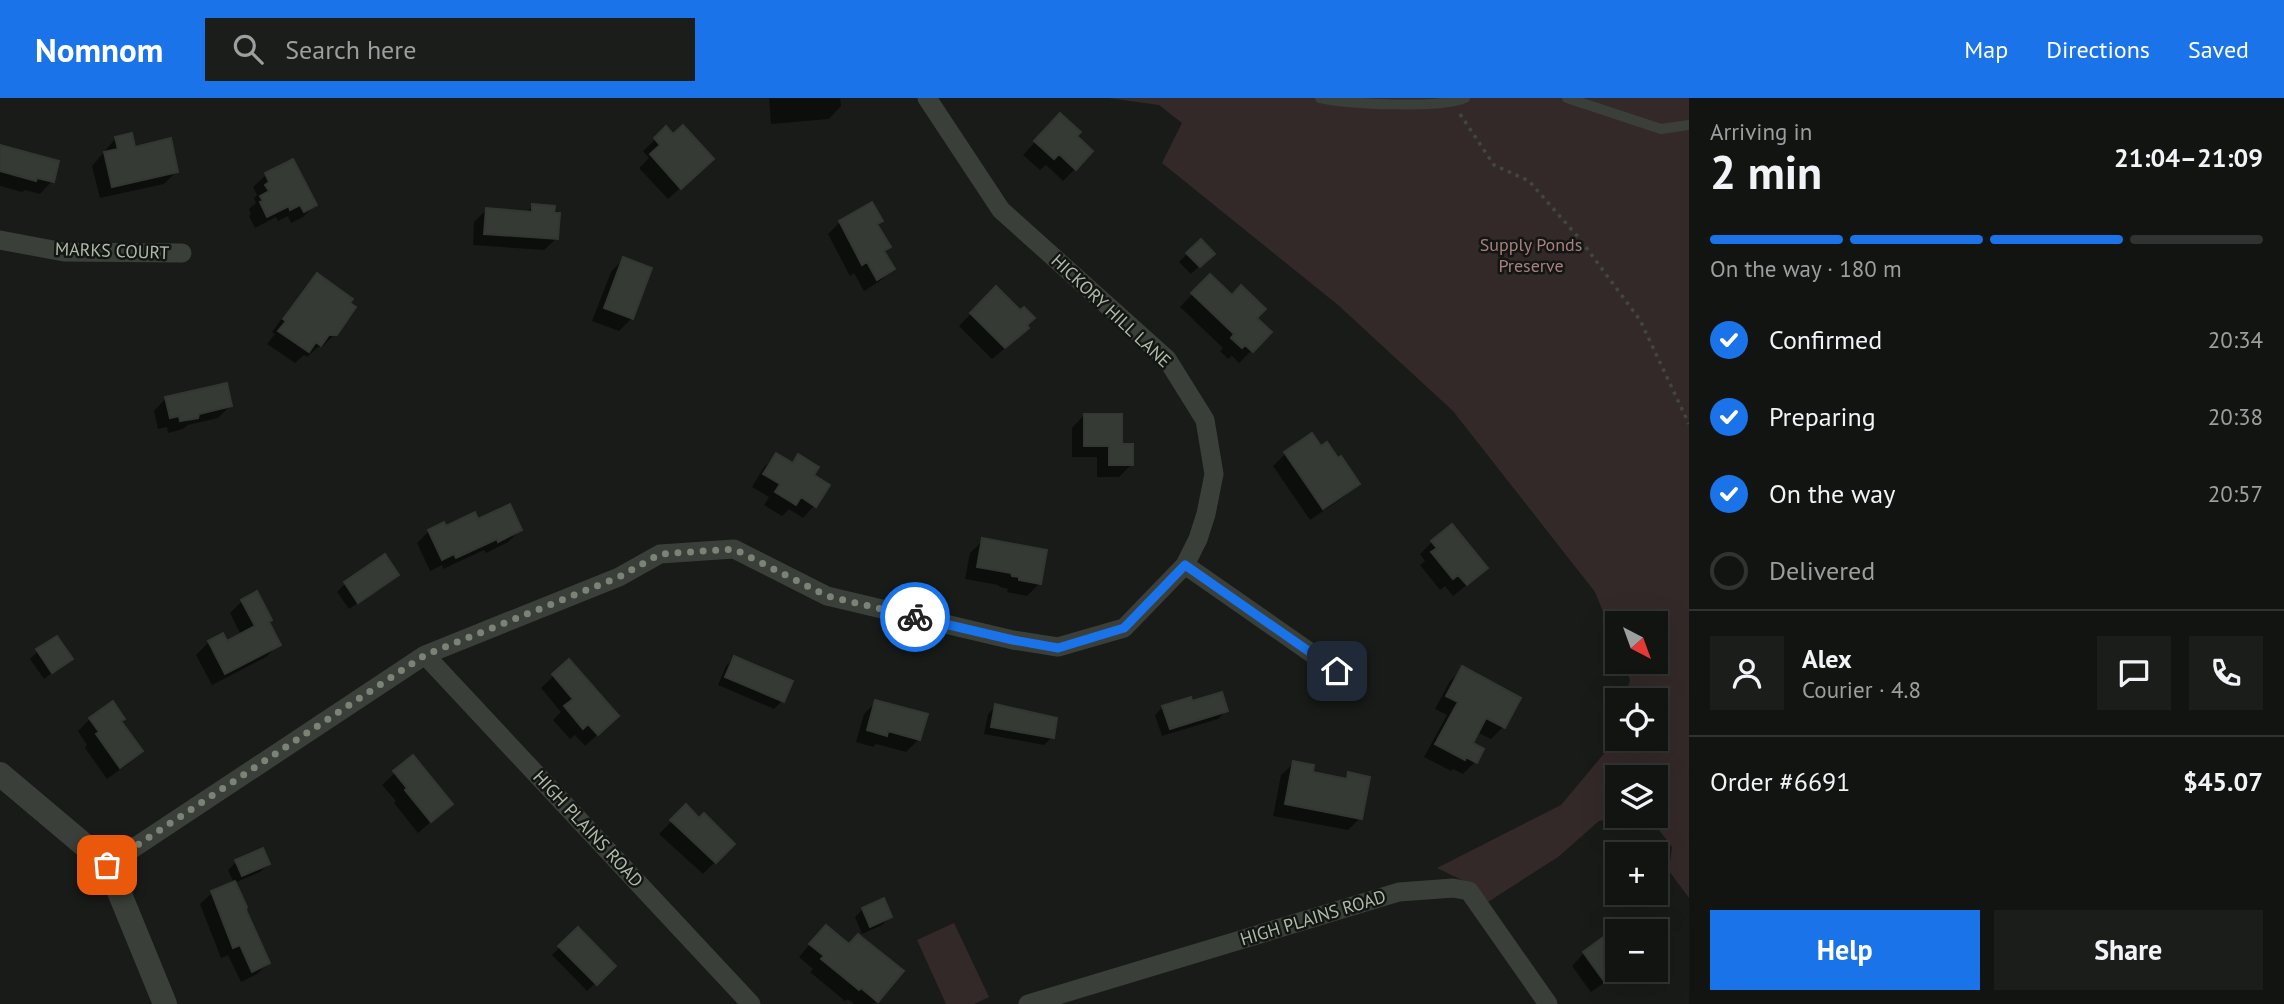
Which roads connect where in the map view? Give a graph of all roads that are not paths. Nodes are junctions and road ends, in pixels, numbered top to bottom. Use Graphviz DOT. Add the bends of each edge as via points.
graph roads {
  1 [pos="927,98"];
  2 [pos="1320,98"];
  3 [pos="1567,98"];
  4 [pos="1460,100"];
  5 [pos="1689,125"];
  6 [pos="0,240"];
  7 [pos="182,253"];
  8 [pos="1185,565"];
  9 [pos="425,655"];
  10 [pos="1337,671"];
  11 [pos="0,774"];
  12 [pos="107,865"];
  13 [pos="165,1004"];
  14 [pos="751,1004"];
  15 [pos="1028,1004"];
  16 [pos="1548,1004"];
  1 -- 8 [label="street, HICKORY HILL LANE" via="1001,210 1167,359 1205,420 1214,474 1202,527"];
  2 -- 4 [label="lane" via="1340,103"];
  3 -- 5 [label="lane" via="1661,129"];
  6 -- 7 [label="street, MARKS COURT" via="64,252"];
  8 -- 9 [label="street, HICKORY HILL LANE" via="1124,628 1058,648 827,596 734,549 660,554 619,577"];
  8 -- 10 [label="street"];
  9 -- 12 [label="street, HICKORY HILL LANE"];
  9 -- 14 [label="street, HIGH PLAINS ROAD"];
  11 -- 12 [label="street"];
  12 -- 13 [label="street"];
  15 -- 16 [label="street, HIGH PLAINS ROAD" via="1399,892 1453,888 1469,891"];
}
